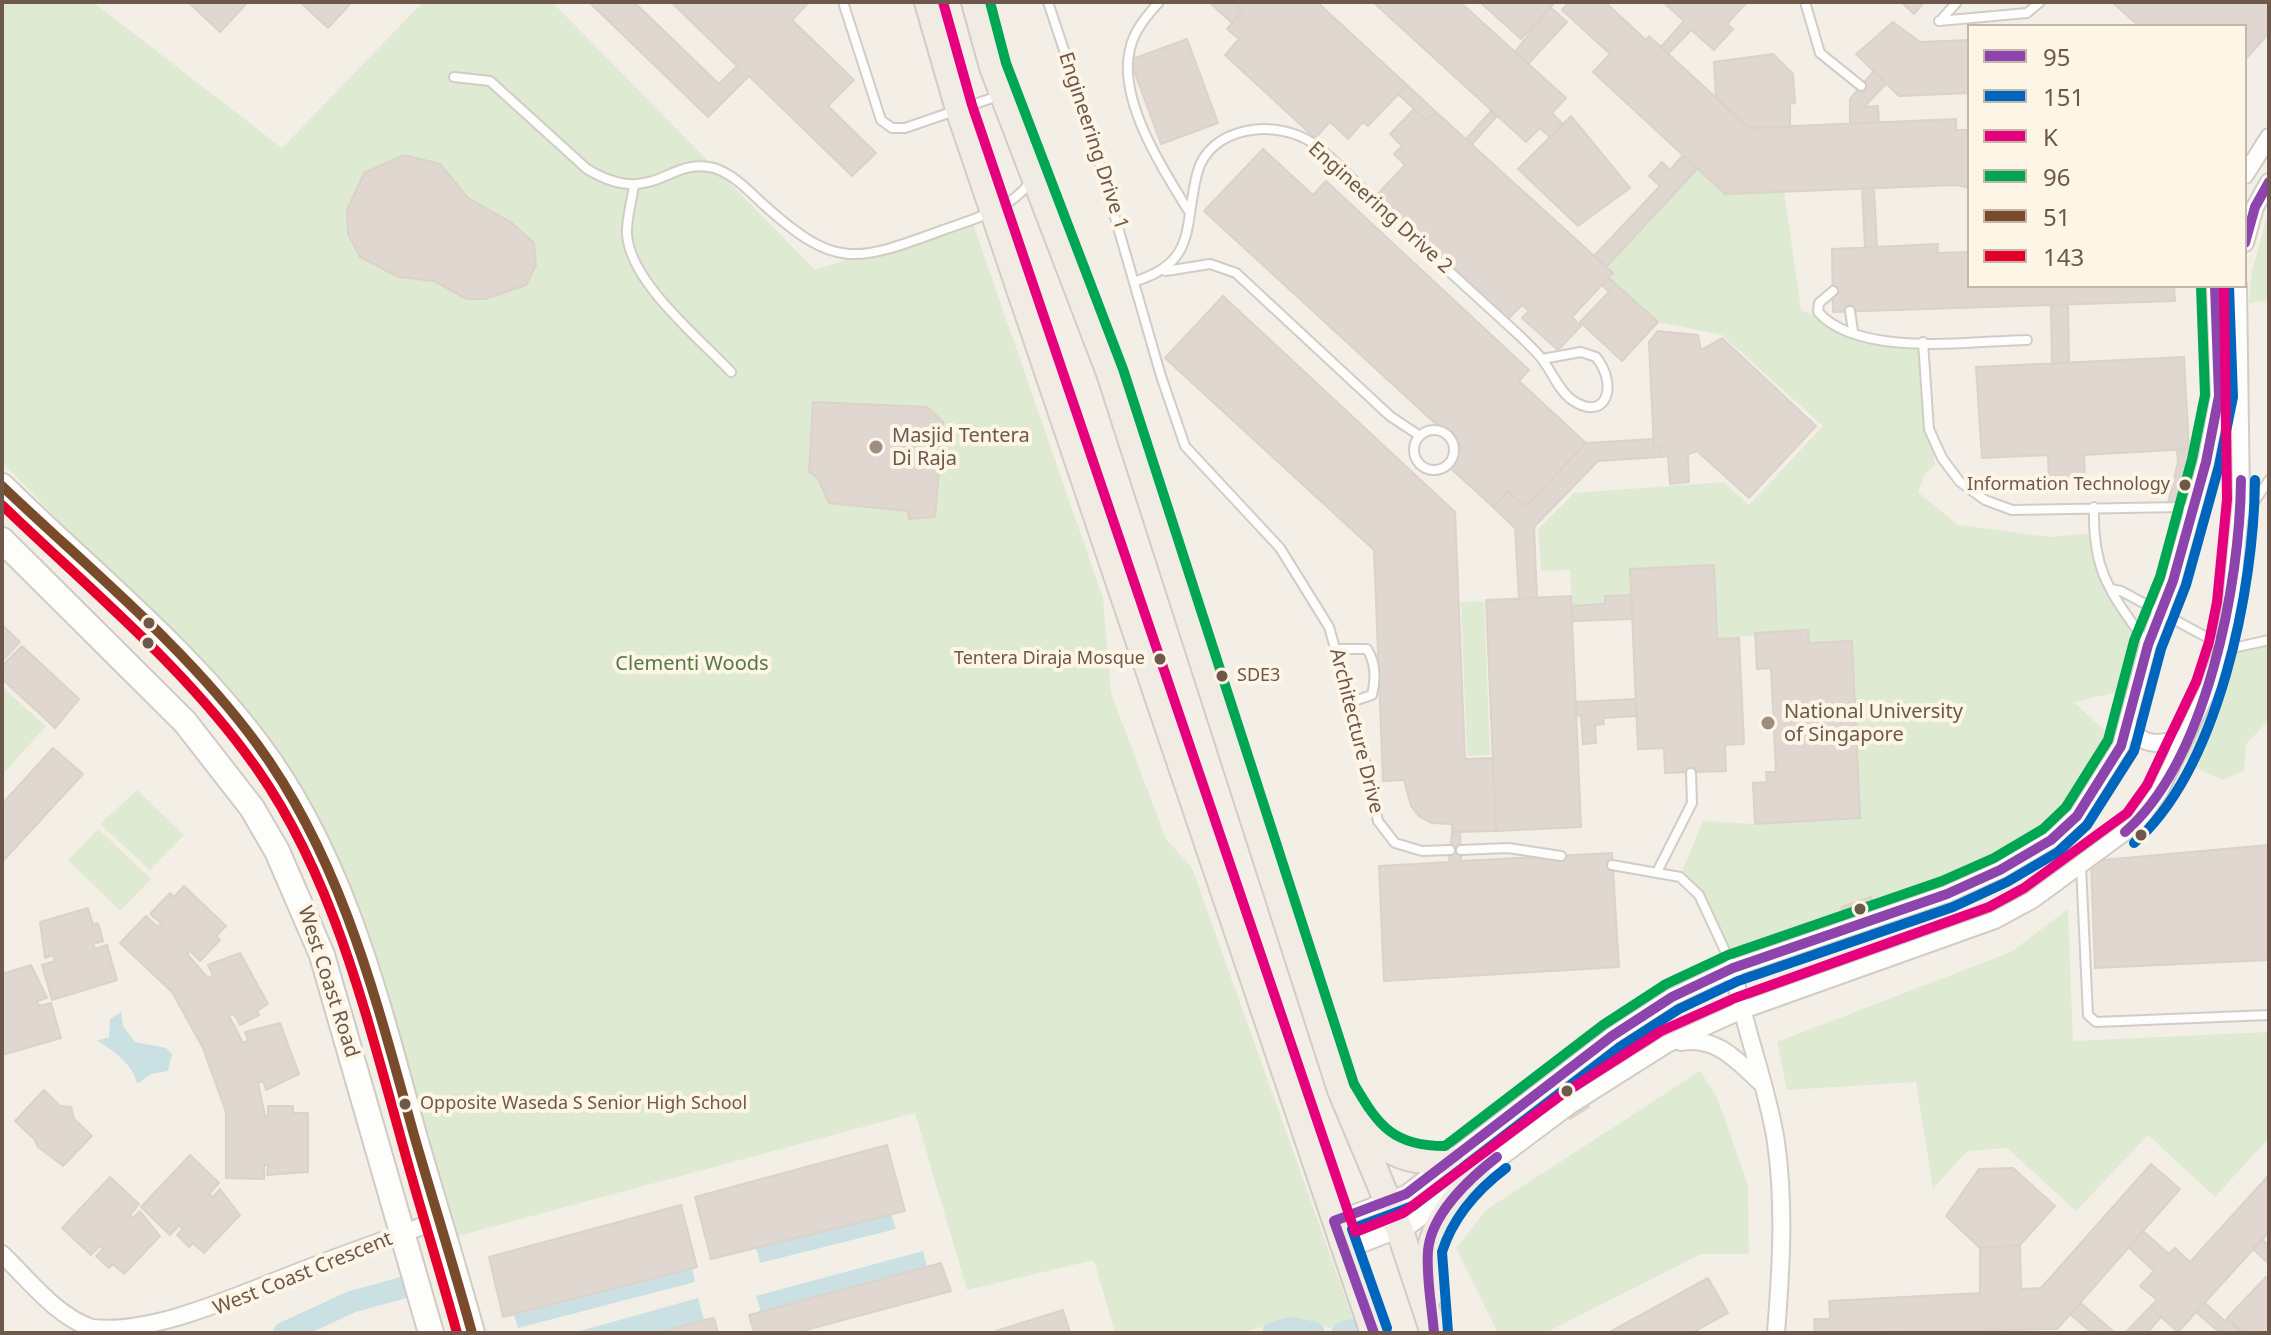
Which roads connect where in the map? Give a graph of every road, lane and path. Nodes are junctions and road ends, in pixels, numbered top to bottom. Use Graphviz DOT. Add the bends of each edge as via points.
graph roads {
  1 [pos="843,2"];
  2 [pos="928,2"];
  3 [pos="975,2"];
  4 [pos="1048,2"];
  5 [pos="1159,2"];
  6 [pos="1805,2"];
  7 [pos="1957,2"];
  8 [pos="2040,2"];
  9 [pos="454,77"];
  10 [pos="1861,86"];
  11 [pos="1004,94"];
  12 [pos="959,109"];
  13 [pos="2269,137"];
  14 [pos="2247,172"];
  15 [pos="1034,177"];
  16 [pos="2269,182"];
  17 [pos="634,185"];
  18 [pos="994,212"];
  19 [pos="1190,213"];
  20 [pos="2247,236"];
  21 [pos="1166,271"];
  22 [pos="1136,281"];
  23 [pos="2215,288"];
  24 [pos="2238,288"];
  25 [pos="1833,291"];
  26 [pos="1850,311"];
  27 [pos="1853,331"];
  28 [pos="2027,340"];
  29 [pos="1923,342"];
  30 [pos="1542,359"];
  31 [pos="731,372"];
  32 [pos="1420,436"];
  33 [pos="2269,480"];
  34 [pos="2,486"];
  35 [pos="2094,507"];
  36 [pos="2182,507"];
  37 [pos="2240,525"];
  38 [pos="2,540"];
  39 [pos="2111,589"];
  40 [pos="2161,613"];
  41 [pos="2269,640"];
  42 [pos="2148,645"];
  43 [pos="2223,646"];
  44 [pos="1337,649"];
  45 [pos="1351,702"];
  46 [pos="2128,727"];
  47 [pos="2186,737"];
  48 [pos="1691,773"];
  49 [pos="1450,850"];
  50 [pos="1461,850"];
  51 [pos="1561,856"];
  52 [pos="1612,865"];
  53 [pos="2081,865"];
  54 [pos="1657,872"];
  55 [pos="1733,968"];
  56 [pos="1740,1011"];
  57 [pos="2269,1015"];
  58 [pos="1667,1044"];
  59 [pos="1761,1082"];
  60 [pos="1341,1090"];
  61 [pos="1450,1160"];
  62 [pos="1477,1172"];
  63 [pos="1388,1203"];
  64 [pos="439,1220"];
  65 [pos="1334,1221"];
  66 [pos="1400,1231"];
  67 [pos="403,1233"];
  68 [pos="1346,1250"];
  69 [pos="2,1254"];
  70 [pos="1433,1331"];
  71 [pos="431,1333"];
  72 [pos="472,1333"];
  73 [pos="1374,1333"];
  74 [pos="1776,1333"];
  1 -- 12 [label="lane" via="881,120 892,128 905,128"];
  2 -- 12 [label="main road"];
  3 -- 11 [label="main road"];
  4 -- 22 [label="lane, Engineering Drive 1"];
  5 -- 19 [label="lane" via="1140,26 1127,67 1161,170"];
  6 -- 10 [label="lane" via="1820,53"];
  7 -- 8 [label="lane" via="1939,21 2020,15"];
  9 -- 17 [label="lane" via="490,81 587,169 603,179"];
  11 -- 12 [label="lane"];
  11 -- 15 [label="main road"];
  12 -- 18 [label="main road"];
  13 -- 14 [label="street"];
  15 -- 18 [label="lane" via="1022,194"];
  15 -- 60 [label="main road" via="1110,373"];
  16 -- 20 [label="street"];
  17 -- 18 [label="lane" via="698,166 714,169 741,184 792,230 840,256 908,243"];
  17 -- 31 [label="lane" via="627,232 638,268"];
  18 -- 65 [label="main road"];
  19 -- 21 [label="lane, Engineering Drive 2" via="1184,242"];
  19 -- 30 [label="lane, Engineering Drive 2" via="1197,171 1222,141 1244,130 1268,129 1313,143"];
  21 -- 22 [label="lane"];
  21 -- 32 [label="lane" via="1210,264 1236,273 1390,416"];
  22 -- 44 [label="lane, Architecture Drive" via="1185,446 1280,548 1311,594"];
  23 -- 40 [label="street" via="2219,396 2206,462"];
  24 -- 37 [label="street"];
  25 -- 27 [label="lane" via="1819,303 1818,312"];
  26 -- 27 [label="lane"];
  27 -- 29 [label="lane" via="1866,338"];
  28 -- 29 [label="lane"];
  29 -- 35 [label="lane" via="1929,429 1960,482 2012,510"];
  30 -- 30 [label="lane, Engineering Drive 2" via="1581,352 1596,357 1610,384 1608,397 1600,404 1583,405 1570,399"];
  32 -- 32 [label="lane" via="1414,447 1417,461 1427,469 1446,465 1453,455 1449,437 1432,430"];
  33 -- 37 [label="lane"];
  34 -- 64 [label="main road, West Coast Road" via="214,693 285,784 332,874 358,947"];
  35 -- 36 [label="lane"];
  35 -- 39 [label="lane" via="2094,554"];
  37 -- 43 [label="street"];
  38 -- 67 [label="main road, West Coast Road" via="185,722 252,808 295,887 322,955"];
  39 -- 40 [label="lane"];
  39 -- 42 [label="lane"];
  40 -- 42 [label="street"];
  40 -- 43 [label="lane"];
  41 -- 43 [label="lane"];
  42 -- 46 [label="street"];
  43 -- 47 [label="street"];
  44 -- 45 [label="lane, Architecture Drive"];
  44 -- 45 [label="lane" via="1367,649 1372,657 1372,695"];
  45 -- 49 [label="lane, Architecture Drive" via="1378,821 1395,843 1422,851"];
  46 -- 47 [label="street" via="2154,746"];
  46 -- 55 [label="street" via="2098,787 2051,840 1947,894"];
  47 -- 53 [label="street" via="2137,823"];
  48 -- 54 [label="lane" via="1692,803"];
  50 -- 51 [label="lane" via="1508,848"];
  52 -- 54 [label="lane"];
  53 -- 56 [label="street" via="1995,920"];
  53 -- 57 [label="lane" via="2088,1015 2096,1022"];
  54 -- 55 [label="lane" via="1680,877 1699,895"];
  55 -- 56 [label="street"];
  55 -- 61 [label="street" via="1672,997 1612,1036"];
  56 -- 58 [label="street"];
  56 -- 59 [label="street"];
  58 -- 59 [label="street" via="1696,1039 1713,1044"];
  58 -- 62 [label="street" via="1588,1092"];
  59 -- 74 [label="street" via="1775,1141 1780,1208"];
  60 -- 61 [label="main road" via="1384,1148 1414,1160"];
  60 -- 63 [label="main road"];
  61 -- 63 [label="street"];
  62 -- 66 [label="street"];
  62 -- 70 [label="main road" via="1431,1236"];
  63 -- 65 [label="street"];
  63 -- 66 [label="main road"];
  64 -- 67 [label="street, West Coast Crescent"];
  64 -- 72 [label="main road, West Coast Road"];
  65 -- 68 [label="main road"];
  66 -- 68 [label="street"];
  66 -- 70 [label="main road"];
  67 -- 69 [label="street, West Coast Crescent" via="202,1315 123,1332 91,1327 63,1311"];
  67 -- 71 [label="main road, West Coast Road"];
  68 -- 73 [label="main road"];
}
